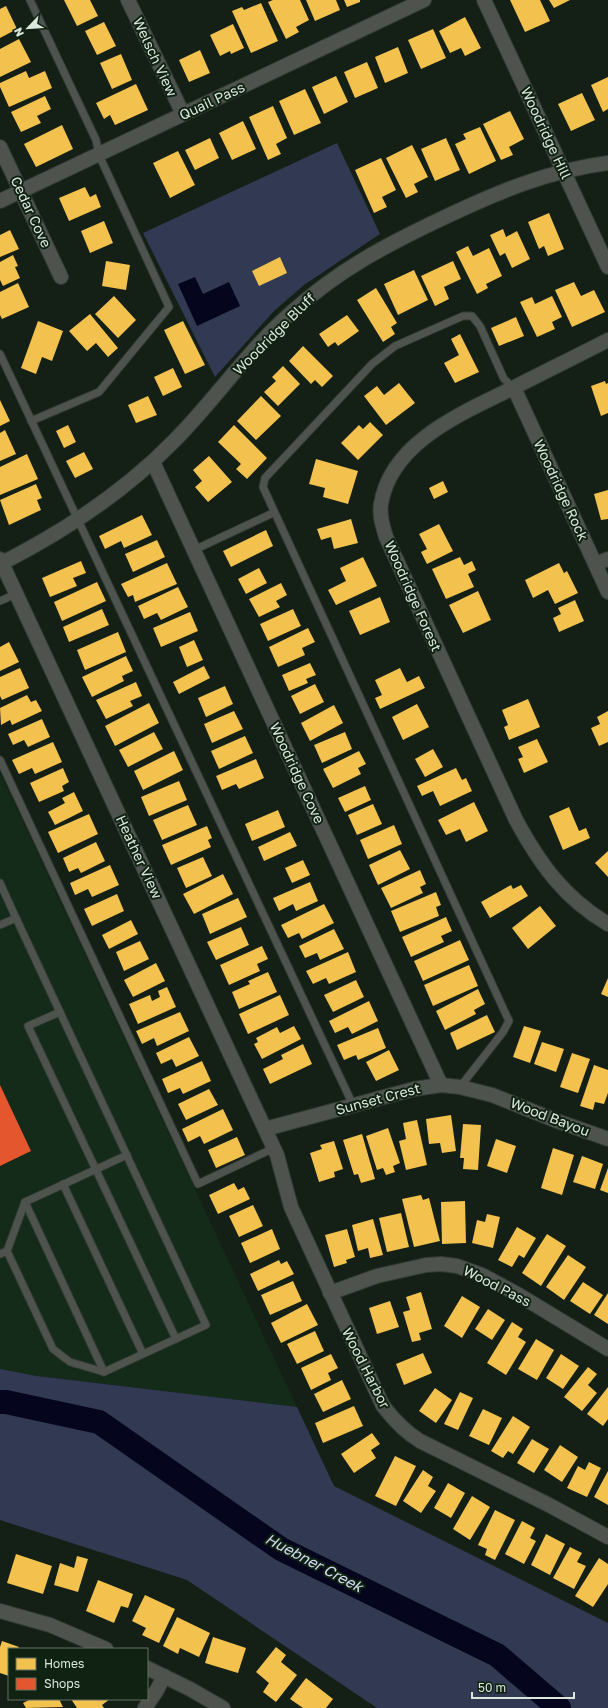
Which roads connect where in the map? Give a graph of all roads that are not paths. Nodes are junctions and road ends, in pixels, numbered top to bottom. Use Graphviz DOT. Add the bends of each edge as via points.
graph roads {
  1 [pos="30,0"];
  2 [pos="128,0"];
  3 [pos="424,0"];
  4 [pos="484,0"];
  5 [pos="183,114"];
  6 [pos="0,147"];
  7 [pos="99,155"];
  8 [pos="608,163"];
  9 [pos="563,171"];
  10 [pos="21,191"];
  11 [pos="0,201"];
  12 [pos="608,267"];
  13 [pos="61,277"];
  14 [pos="608,340"];
  15 [pos="0,354"];
  16 [pos="514,388"];
  17 [pos="31,421"];
  18 [pos="153,462"];
  19 [pos="273,513"];
  20 [pos="77,520"];
  21 [pos="194,550"];
  22 [pos="1,561"];
  23 [pos="602,561"];
  24 [pos="608,592"];
  25 [pos="16,594"];
  26 [pos="0,601"];
  27 [pos="0,760"];
  28 [pos="0,883"];
  29 [pos="16,918"];
  30 [pos="608,924"];
  31 [pos="0,925"];
  32 [pos="60,1012"];
  33 [pos="441,1085"];
  34 [pos="460,1087"];
  35 [pos="492,1095"];
  36 [pos="353,1105"];
  37 [pos="265,1129"];
  38 [pos="608,1139"];
  39 [pos="275,1151"];
  40 [pos="127,1155"];
  41 [pos="97,1168"];
  42 [pos="64,1184"];
  43 [pos="25,1202"];
  44 [pos="3,1252"];
  45 [pos="330,1293"];
  46 [pos="176,1339"];
  47 [pos="608,1349"];
  48 [pos="143,1354"];
  49 [pos="104,1372"];
  50 [pos="608,1537"];
  51 [pos="0,1611"];
  52 [pos="104,1648"];
  53 [pos="148,1668"];
  54 [pos="164,1676"];
  55 [pos="145,1708"];
  56 [pos="223,1708"];
  1 -- 7 [label="lane" via="96,140"];
  2 -- 5 [label="street, Welsch View"];
  3 -- 5 [label="street, Quail Pass"];
  4 -- 9 [label="street, Woodridge Hill"];
  5 -- 7 [label="street, Quail Pass"];
  6 -- 10 [label="street, Cedar Cove"];
  7 -- 10 [label="street, Quail Pass"];
  7 -- 17 [label="lane" via="169,307 99,392"];
  8 -- 9 [label="street, Woodridge Bluff"];
  9 -- 12 [label="street, Woodridge Hill"];
  9 -- 18 [label="street, Woodridge Bluff" via="536,178 483,199 419,229 359,260 323,285 290,313"];
  10 -- 11 [label="street, Quail Pass"];
  10 -- 13 [label="street, Cedar Cove"];
  14 -- 16 [label="street, Woodridge Forest"];
  15 -- 17 [label="lane"];
  16 -- 19 [label="lane" via="504,379 480,326 472,316 463,316 395,346 372,364 265,478 263,487"];
  16 -- 23 [label="street, Woodridge Rock"];
  16 -- 30 [label="street, Woodridge Forest" via="451,419 399,462 387,483 381,506 382,523 386,537 534,854 549,874 581,905"];
  17 -- 20 [label="lane"];
  18 -- 20 [label="street, Woodridge Bluff"];
  18 -- 21 [label="street, Woodridge Cove"];
  19 -- 21 [label="lane"];
  19 -- 34 [label="lane" via="509,1021 504,1032"];
  20 -- 22 [label="street, Woodridge Bluff" via="35,546"];
  20 -- 36 [label="lane"];
  21 -- 33 [label="street, Woodridge Cove"];
  22 -- 25 [label="street, Heather View"];
  23 -- 24 [label="street, Woodridge Rock"];
  25 -- 26 [label="lane"];
  25 -- 37 [label="street, Heather View"];
  27 -- 39 [label="lane" via="198,1184"];
  28 -- 29 [label="lane"];
  29 -- 31 [label="lane"];
  29 -- 32 [label="lane"];
  32 -- 40 [label="lane"];
  32 -- 41 [label="lane" via="28,1026"];
  33 -- 34 [label="street, Sunset Crest"];
  33 -- 36 [label="street, Sunset Crest" via="414,1089"];
  34 -- 35 [label="street, Sunset Crest"];
  35 -- 38 [label="street, Wood Bayou"];
  36 -- 37 [label="street, Sunset Crest"];
  37 -- 39 [label="street, Heather View"];
  39 -- 45 [label="street, Wood Harbor" via="291,1207"];
  40 -- 41 [label="lane"];
  40 -- 46 [label="lane" via="206,1325"];
  41 -- 42 [label="lane"];
  41 -- 46 [label="lane"];
  42 -- 43 [label="lane"];
  42 -- 48 [label="lane"];
  43 -- 44 [label="lane"];
  43 -- 49 [label="lane"];
  44 -- 49 [label="lane" via="53,1349 70,1362"];
  45 -- 47 [label="street, Wood Pass" via="377,1276 426,1265 457,1266 482,1275 519,1295"];
  45 -- 50 [label="street, Wood Harbor" via="383,1406 410,1435"];
  46 -- 48 [label="lane"];
  48 -- 49 [label="lane"];
  51 -- 52 [label="street" via="50,1625"];
  53 -- 54 [label="street"];
  54 -- 55 [label="street"];
  54 -- 56 [label="street"];
}
